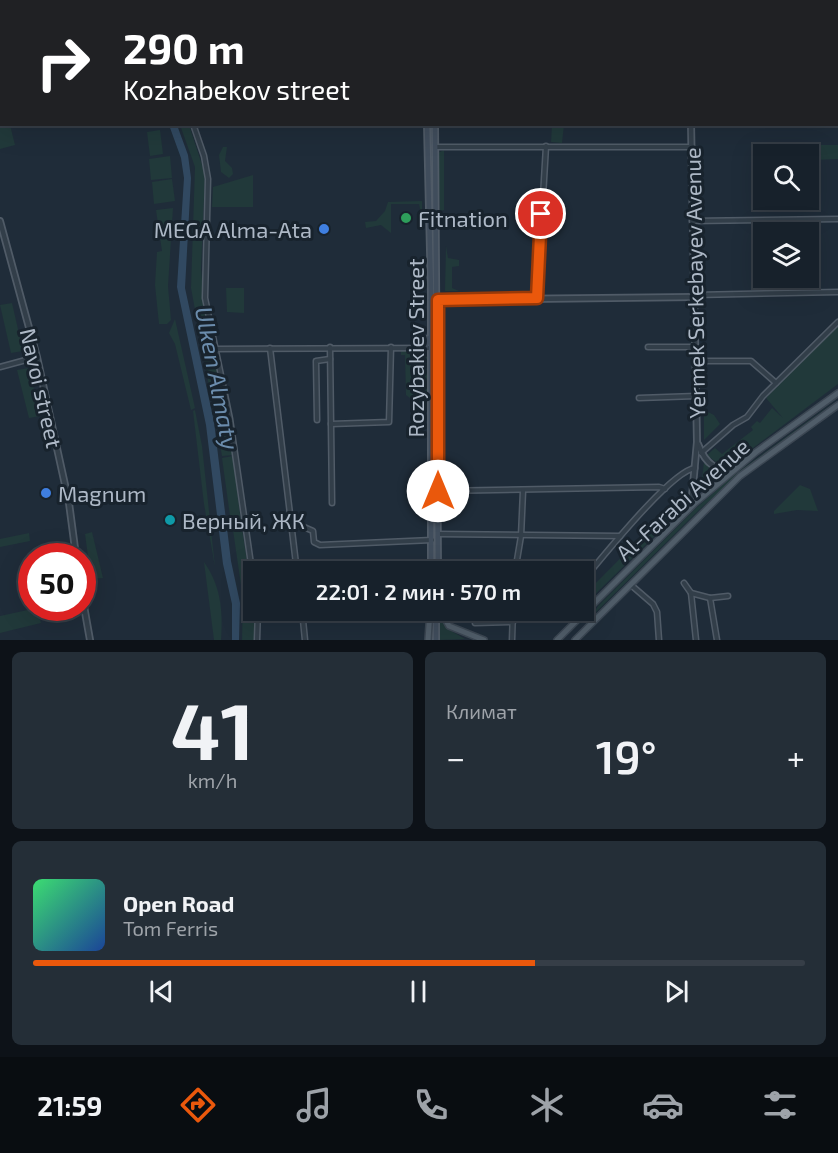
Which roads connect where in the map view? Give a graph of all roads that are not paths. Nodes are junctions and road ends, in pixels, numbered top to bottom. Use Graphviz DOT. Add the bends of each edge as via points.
graph roads {
  1 [pos="194,126"];
  2 [pos="427,126"];
  3 [pos="435,126"];
  4 [pos="691,126"];
  5 [pos="546,146"];
  6 [pos="435,147"];
  7 [pos="692,147"];
  8 [pos="838,219"];
  9 [pos="0,220"];
  10 [pos="692,220"];
  11 [pos="838,292"];
  12 [pos="695,296"];
  13 [pos="537,298"];
  14 [pos="431,300"];
  15 [pos="438,300"];
  16 [pos="431,309"];
  17 [pos="838,322"];
  18 [pos="330,347"];
  19 [pos="391,347"];
  20 [pos="648,347"];
  21 [pos="695,347"];
  22 [pos="270,348"];
  23 [pos="425,348"];
  24 [pos="435,348"];
  25 [pos="215,349"];
  26 [pos="37,357"];
  27 [pos="330,359"];
  28 [pos="696,361"];
  29 [pos="0,367"];
  30 [pos="776,383"];
  31 [pos="838,393"];
  32 [pos="696,396"];
  33 [pos="639,398"];
  34 [pos="838,405"];
  35 [pos="317,420"];
  36 [pos="331,423"];
  37 [pos="697,442"];
  38 [pos="701,453"];
  39 [pos="741,464"];
  40 [pos="696,468"];
  41 [pos="665,489"];
  42 [pos="438,491"];
  43 [pos="522,491"];
  44 [pos="332,503"];
  45 [pos="290,521"];
  46 [pos="667,531"];
  47 [pos="438,534"];
  48 [pos="521,536"];
  49 [pos="620,536"];
  50 [pos="432,540"];
  51 [pos="74,543"];
  52 [pos="251,561"];
  53 [pos="295,561"];
  54 [pos="431,561"];
  55 [pos="438,561"];
  56 [pos="517,561"];
  57 [pos="594,567"];
  58 [pos="684,583"];
  59 [pos="631,585"];
  60 [pos="691,593"];
  61 [pos="728,596"];
  62 [pos="710,598"];
  63 [pos="87,621"];
  64 [pos="258,621"];
  65 [pos="303,621"];
  66 [pos="430,621"];
  67 [pos="437,621"];
  68 [pos="446,621"];
  69 [pos="513,622"];
  70 [pos="475,623"];
  71 [pos="90,640"];
  72 [pos="257,640"];
  73 [pos="305,640"];
  74 [pos="429,640"];
  75 [pos="436,640"];
  76 [pos="484,640"];
  77 [pos="512,640"];
  78 [pos="557,640"];
  79 [pos="574,640"];
  80 [pos="659,640"];
  81 [pos="696,640"];
  82 [pos="717,640"];
  1 -- 25 [label="street" via="208,169 204,275"];
  2 -- 14 [label="main road, Rozybakiev Street"];
  3 -- 6 [label="main road, Rozybakiev Street"];
  4 -- 7 [label="street, Yermek Serkebayev Avenue"];
  5 -- 6 [label="street"];
  5 -- 7 [label="street"];
  5 -- 13 [label="street"];
  6 -- 15 [label="main road, Rozybakiev Street"];
  7 -- 10 [label="street, Yermek Serkebayev Avenue"];
  8 -- 10 [label="street"];
  9 -- 26 [label="street, Navoi street"];
  10 -- 12 [label="street, Yermek Serkebayev Avenue"];
  11 -- 12 [label="street"];
  12 -- 13 [label="street"];
  12 -- 21 [label="street, Yermek Serkebayev Avenue"];
  13 -- 15 [label="street"];
  14 -- 15 [label="street"];
  14 -- 16 [label="main road, Rozybakiev Street"];
  15 -- 24 [label="main road, Rozybakiev Street"];
  16 -- 23 [label="main road"];
  16 -- 24 [label="main road, Rozybakiev Street"];
  17 -- 30 [label="street"];
  18 -- 19 [label="street"];
  18 -- 22 [label="street"];
  18 -- 27 [label="street"];
  19 -- 23 [label="street"];
  19 -- 36 [label="street" via="389,422"];
  20 -- 21 [label="street"];
  21 -- 28 [label="street, Yermek Serkebayev Avenue"];
  22 -- 25 [label="street"];
  22 -- 45 [label="street"];
  23 -- 24 [label="street"];
  24 -- 42 [label="main road, Rozybakiev Street"];
  24 -- 50 [label="main road, Rozybakiev Street"];
  25 -- 52 [label="street" via="230,419"];
  26 -- 29 [label="street"];
  26 -- 51 [label="street, Navoi street"];
  27 -- 35 [label="street" via="316,361"];
  27 -- 36 [label="street"];
  28 -- 30 [label="street" via="751,361"];
  28 -- 32 [label="street, Yermek Serkebayev Avenue"];
  30 -- 38 [label="street" via="747,417"];
  31 -- 39 [label="main road, Al-Farabi Avenue"];
  32 -- 33 [label="street"];
  32 -- 37 [label="street, Yermek Serkebayev Avenue"];
  34 -- 59 [label="main road, Al-Farabi Avenue" via="746,471"];
  36 -- 44 [label="street"];
  37 -- 38 [label="street"];
  37 -- 40 [label="street, Yermek Serkebayev Avenue"];
  38 -- 39 [label="street" via="709,464 720,469"];
  39 -- 46 [label="main road, Al-Farabi Avenue"];
  40 -- 41 [label="street" via="686,471"];
  40 -- 46 [label="street, Yermek Serkebayev Avenue" via="692,496"];
  41 -- 43 [label="street"];
  41 -- 49 [label="street"];
  42 -- 43 [label="street"];
  42 -- 47 [label="main road, Rozybakiev Street"];
  43 -- 48 [label="street"];
  45 -- 50 [label="street" via="313,531 314,542 320,545"];
  45 -- 53 [label="street"];
  46 -- 78 [label="main road, Al-Farabi Avenue"];
  47 -- 48 [label="street"];
  47 -- 55 [label="main road, Rozybakiev Street"];
  48 -- 49 [label="street"];
  48 -- 56 [label="street"];
  49 -- 57 [label="street"];
  50 -- 54 [label="main road, Rozybakiev Street"];
  58 -- 60 [label="street"];
  59 -- 79 [label="main road, Al-Farabi Avenue"];
  59 -- 80 [label="street" via="651,601 657,612"];
  60 -- 62 [label="street"];
  60 -- 81 [label="street"];
  61 -- 62 [label="street"];
  62 -- 82 [label="street"];
  63 -- 71 [label="street"];
  64 -- 72 [label="street"];
  65 -- 73 [label="street"];
  66 -- 74 [label="main road"];
  67 -- 75 [label="main road"];
  68 -- 76 [label="main road"];
  69 -- 70 [label="street"];
  69 -- 77 [label="street"];
}
